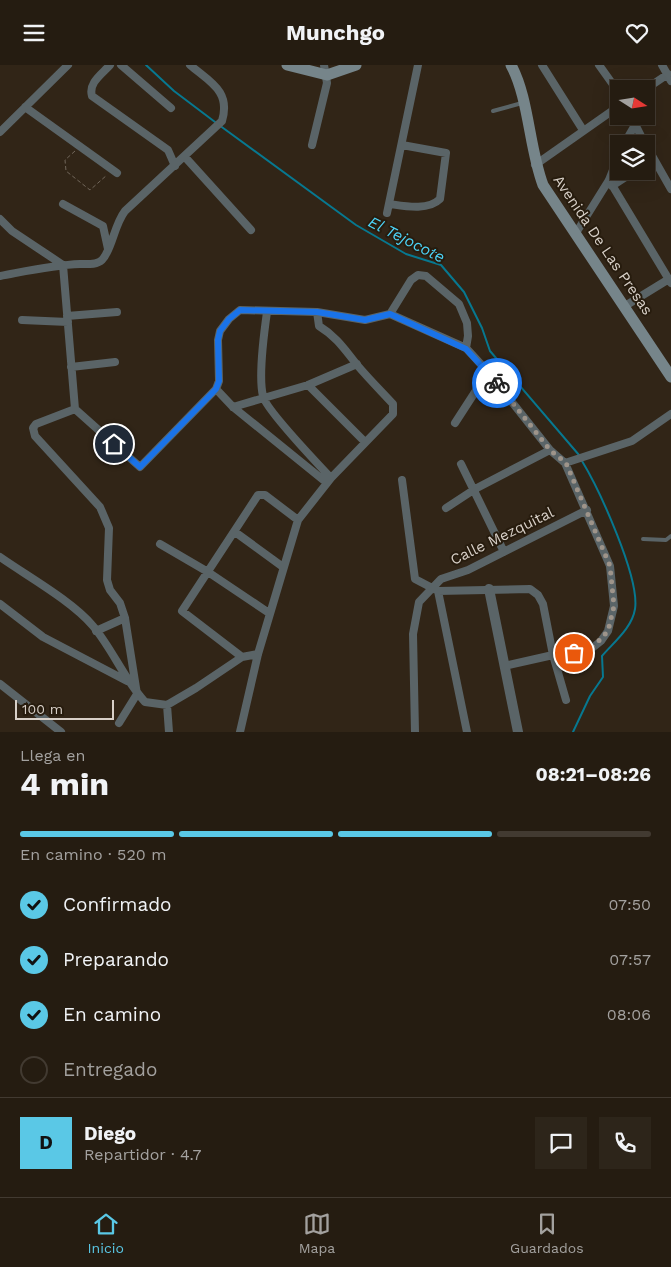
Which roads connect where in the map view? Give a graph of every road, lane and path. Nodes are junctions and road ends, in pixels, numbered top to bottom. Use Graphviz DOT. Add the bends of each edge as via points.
graph roads {
  1 [pos="68,65"];
  2 [pos="110,65"];
  3 [pos="121,65"];
  4 [pos="190,65"];
  5 [pos="287,65"];
  6 [pos="356,65"];
  7 [pos="418,65"];
  8 [pos="511,65"];
  9 [pos="542,65"];
  10 [pos="599,65"];
  11 [pos="662,65"];
  12 [pos="326,70"];
  13 [pos="670,77"];
  14 [pos="610,80"];
  15 [pos="655,84"];
  16 [pos="522,103"];
  17 [pos="25,107"];
  18 [pos="171,108"];
  19 [pos="493,111"];
  20 [pos="610,113"];
  21 [pos="635,125"];
  22 [pos="583,130"];
  23 [pos="0,132"];
  24 [pos="629,135"];
  25 [pos="641,135"];
  26 [pos="312,145"];
  27 [pos="402,145"];
  28 [pos="80,146"];
  29 [pos="185,157"];
  30 [pos="655,161"];
  31 [pos="535,165"];
  32 [pos="175,166"];
  33 [pos="115,171"];
  34 [pos="611,180"];
  35 [pos="616,180"];
  36 [pos="610,183"];
  37 [pos="671,189"];
  38 [pos="63,204"];
  39 [pos="390,205"];
  40 [pos="387,213"];
  41 [pos="0,219"];
  42 [pos="251,230"];
  43 [pos="576,233"];
  44 [pos="108,249"];
  45 [pos="63,265"];
  46 [pos="0,276"];
  47 [pos="670,281"];
  48 [pos="625,306"];
  49 [pos="117,312"];
  50 [pos="267,312"];
  51 [pos="317,312"];
  52 [pos="390,314"];
  53 [pos="68,319"];
  54 [pos="22,320"];
  55 [pos="466,349"];
  56 [pos="115,362"];
  57 [pos="356,364"];
  58 [pos="71,367"];
  59 [pos="488,372"];
  60 [pos="671,377"];
  61 [pos="308,385"];
  62 [pos="216,389"];
  63 [pos="263,397"];
  64 [pos="233,407"];
  65 [pos="75,409"];
  66 [pos="671,414"];
  67 [pos="455,423"];
  68 [pos="365,442"];
  69 [pos="550,450"];
  70 [pos="566,463"];
  71 [pos="462,464"];
  72 [pos="402,480"];
  73 [pos="329,481"];
  74 [pos="475,489"];
  75 [pos="446,508"];
  76 [pos="587,510"];
  77 [pos="298,520"];
  78 [pos="234,532"];
  79 [pos="671,536"];
  80 [pos="643,539"];
  81 [pos="160,543"];
  82 [pos="504,552"];
  83 [pos="0,557"];
  84 [pos="283,567"];
  85 [pos="208,572"];
  86 [pos="434,589"];
  87 [pos="489,589"];
  88 [pos="0,604"];
  89 [pos="269,613"];
  90 [pos="125,618"];
  91 [pos="96,631"];
  92 [pos="258,654"];
  93 [pos="553,655"];
  94 [pos="242,657"];
  95 [pos="504,666"];
  96 [pos="128,682"];
  97 [pos="0,684"];
  98 [pos="138,694"];
  99 [pos="566,700"];
  100 [pos="167,705"];
  101 [pos="50,723"];
  102 [pos="119,723"];
  103 [pos="47,732"];
  104 [pos="61,732"];
  105 [pos="169,732"];
  106 [pos="240,732"];
  107 [pos="415,732"];
  108 [pos="467,732"];
  109 [pos="518,732"];
  1 -- 17 [label="street"];
  2 -- 32 [label="street" via="91,87 92,96 168,150"];
  3 -- 18 [label="street"];
  4 -- 29 [label="street" via="220,91 226,109 222,122"];
  5 -- 12 [label="main road"];
  6 -- 12 [label="main road"];
  7 -- 27 [label="street"];
  8 -- 16 [label="main road, Avenida De Las Presas"];
  9 -- 22 [label="street"];
  10 -- 14 [label="street"];
  11 -- 13 [label="street"];
  12 -- 26 [label="street"];
  13 -- 15 [label="street"];
  16 -- 19 [label="lane"];
  16 -- 31 [label="main road, Avenida De Las Presas"];
  17 -- 23 [label="street"];
  17 -- 28 [label="street"];
  20 -- 22 [label="street"];
  21 -- 24 [label="street"];
  21 -- 25 [label="street"];
  22 -- 31 [label="street"];
  27 -- 39 [label="street"];
  27 -- 39 [label="street" via="446,153 440,199 436,203 413,207"];
  28 -- 33 [label="street"];
  28 -- 33 [label="path" via="65,160 66,171 90,190"];
  29 -- 32 [label="street"];
  29 -- 42 [label="street"];
  30 -- 37 [label="street"];
  31 -- 43 [label="main road, Avenida De Las Presas" via="543,185"];
  32 -- 44 [label="street" via="124,211 117,220"];
  34 -- 36 [label="street"];
  35 -- 36 [label="street"];
  36 -- 43 [label="street"];
  36 -- 47 [label="street"];
  38 -- 44 [label="street" via="104,226"];
  39 -- 40 [label="street"];
  41 -- 45 [label="street" via="12,231"];
  43 -- 48 [label="main road, Avenida De Las Presas"];
  44 -- 45 [label="street" via="103,259 95,263"];
  45 -- 46 [label="street"];
  45 -- 53 [label="street"];
  47 -- 48 [label="street"];
  48 -- 60 [label="main road, Avenida De Las Presas"];
  49 -- 53 [label="street"];
  50 -- 51 [label="street"];
  50 -- 62 [label="street" via="240,310 220,331"];
  50 -- 63 [label="street" via="263,342"];
  51 -- 52 [label="street" via="365,320"];
  51 -- 57 [label="street" via="319,326 339,341"];
  52 -- 55 [label="street"];
  52 -- 55 [label="street" via="411,280 418,275 426,276 459,304 467,323"];
  53 -- 54 [label="street"];
  53 -- 58 [label="street"];
  55 -- 59 [label="street"];
  56 -- 58 [label="street"];
  57 -- 61 [label="street"];
  57 -- 68 [label="street" via="395,407 393,414"];
  58 -- 65 [label="street"];
  59 -- 67 [label="street"];
  59 -- 69 [label="street"];
  61 -- 63 [label="street"];
  61 -- 68 [label="street"];
  62 -- 64 [label="street"];
  62 -- 65 [label="street" via="140,467"];
  63 -- 64 [label="street"];
  63 -- 73 [label="street"];
  64 -- 73 [label="street"];
  65 -- 90 [label="street" via="33,428 35,436 100,507 109,528 110,590 120,603"];
  66 -- 70 [label="street" via="632,441"];
  68 -- 73 [label="street"];
  69 -- 70 [label="street"];
  69 -- 74 [label="street"];
  70 -- 76 [label="street"];
  71 -- 74 [label="street"];
  72 -- 86 [label="street" via="415,579"];
  73 -- 77 [label="street"];
  74 -- 75 [label="street"];
  74 -- 82 [label="street"];
  76 -- 82 [label="street, Calle Mezquital"];
  76 -- 93 [label="street" via="610,566 614,606 612,620 605,636 591,649"];
  77 -- 78 [label="street" via="265,495 258,495"];
  77 -- 84 [label="street"];
  78 -- 84 [label="street"];
  78 -- 85 [label="street"];
  79 -- 80 [label="lane" via="666,540"];
  81 -- 85 [label="street"];
  82 -- 86 [label="street, Calle Mezquital" via="441,579"];
  83 -- 91 [label="street" via="64,601"];
  84 -- 89 [label="street"];
  85 -- 89 [label="street"];
  85 -- 94 [label="street" via="182,611"];
  86 -- 87 [label="street"];
  86 -- 107 [label="street" via="419,602 415,617"];
  86 -- 108 [label="street"];
  87 -- 93 [label="street" via="530,589 538,595 543,604"];
  87 -- 95 [label="street"];
  88 -- 96 [label="street" via="43,637"];
  89 -- 92 [label="street"];
  90 -- 91 [label="street"];
  90 -- 98 [label="street"];
  91 -- 96 [label="street"];
  92 -- 94 [label="street"];
  92 -- 106 [label="street"];
  93 -- 95 [label="street"];
  93 -- 99 [label="street"];
  94 -- 100 [label="street"];
  95 -- 109 [label="street"];
  96 -- 98 [label="street"];
  97 -- 101 [label="street"];
  98 -- 100 [label="street" via="145,702"];
  98 -- 102 [label="street"];
  100 -- 105 [label="street"];
  101 -- 103 [label="street"];
  101 -- 104 [label="street"];
}
